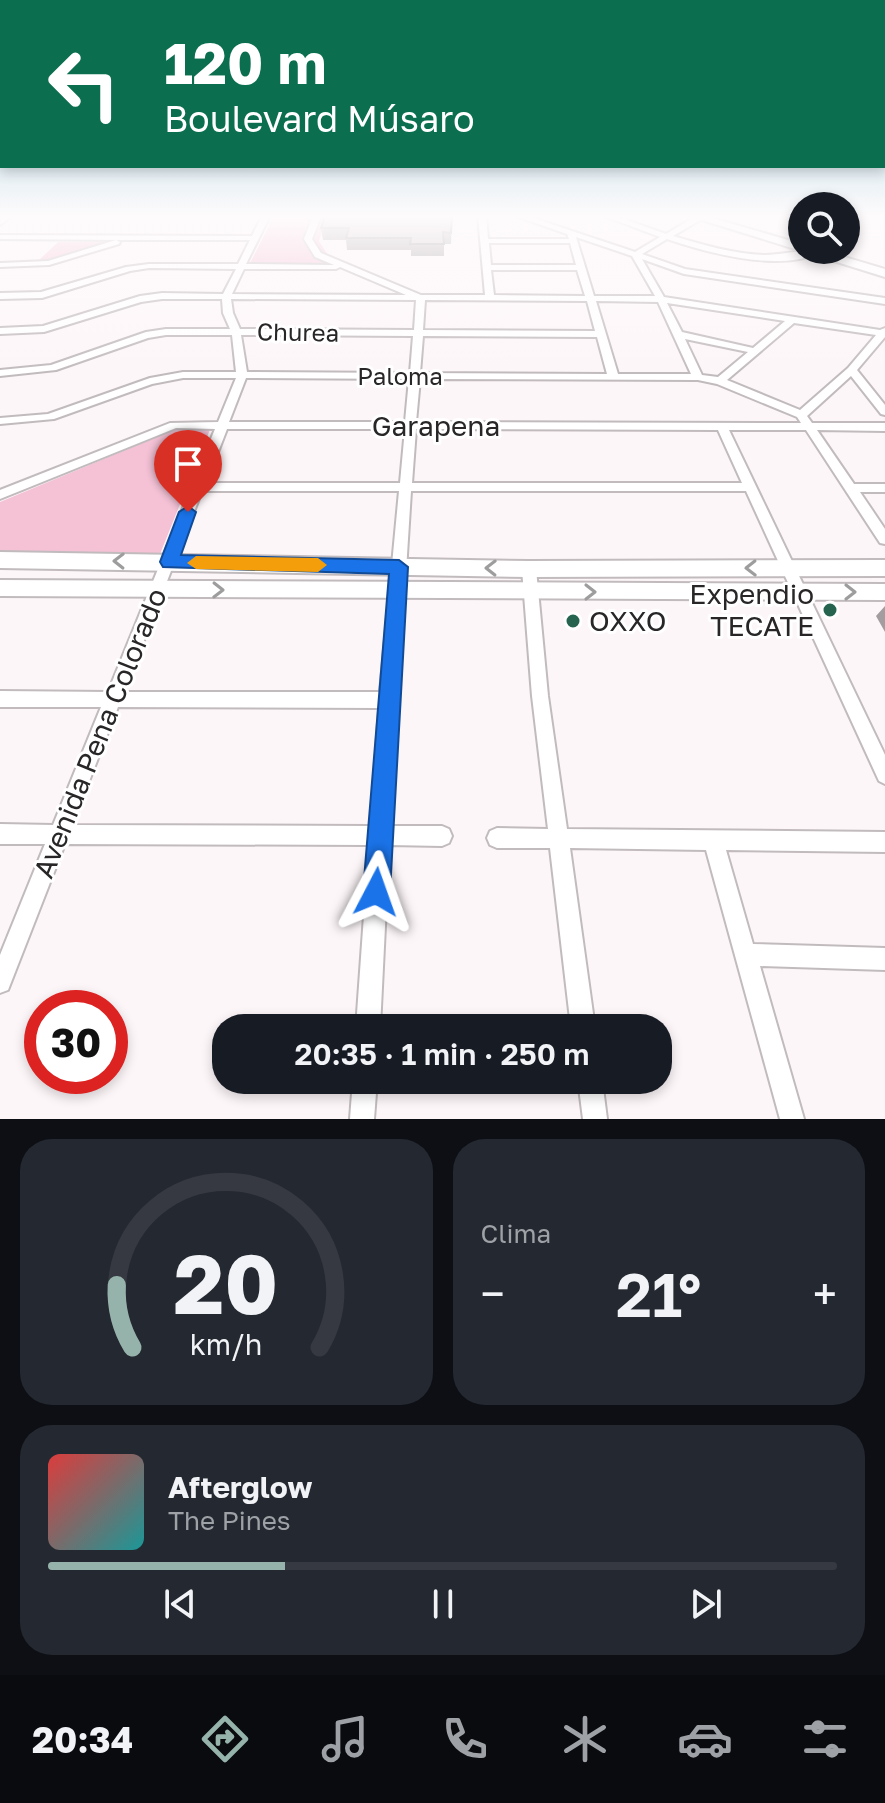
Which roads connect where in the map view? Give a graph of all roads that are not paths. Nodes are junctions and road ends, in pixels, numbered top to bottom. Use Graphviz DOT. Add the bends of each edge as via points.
graph roads {
  1 [pos="136,268"];
  2 [pos="239,268"];
  3 [pos="343,268"];
  4 [pos="487,268"];
  5 [pos="580,268"];
  6 [pos="643,268"];
  7 [pos="675,268"];
  8 [pos="0,296"];
  9 [pos="226,297"];
  10 [pos="421,298"];
  11 [pos="592,298"];
  12 [pos="490,299"];
  13 [pos="661,299"];
  14 [pos="885,301"];
  15 [pos="793,319"];
  16 [pos="0,331"];
  17 [pos="236,332"];
  18 [pos="884,333"];
  19 [pos="416,334"];
  20 [pos="602,334"];
  21 [pos="680,335"];
  22 [pos="756,351"];
  23 [pos="852,370"];
  24 [pos="0,373"];
  25 [pos="242,376"];
  26 [pos="698,377"];
  27 [pos="414,378"];
  28 [pos="614,378"];
  29 [pos="720,381"];
  30 [pos="885,412"];
  31 [pos="801,415"];
  32 [pos="0,421"];
  33 [pos="222,425"];
  34 [pos="409,427"];
  35 [pos="722,427"];
  36 [pos="809,427"];
  37 [pos="885,427"];
  38 [pos="0,483"];
  39 [pos="27,484"];
  40 [pos="197,487"];
  41 [pos="749,487"];
  42 [pos="405,488"];
  43 [pos="852,488"];
  44 [pos="885,488"];
  45 [pos="0,495"];
  46 [pos="885,539"];
  47 [pos="0,560"];
  48 [pos="169,562"];
  49 [pos="399,567"];
  50 [pos="787,568"];
  51 [pos="885,568"];
  52 [pos="529,569"];
  53 [pos="0,588"];
  54 [pos="158,589"];
  55 [pos="397,591"];
  56 [pos="531,591"];
  57 [pos="799,592"];
  58 [pos="885,592"];
  59 [pos="0,699"];
  60 [pos="113,699"];
  61 [pos="388,700"];
  62 [pos="885,775"];
  63 [pos="0,834"];
  64 [pos="59,834"];
  65 [pos="380,836"];
  66 [pos="442,836"];
  67 [pos="497,838"];
  68 [pos="558,839"];
  69 [pos="713,840"];
  70 [pos="885,842"];
  71 [pos="745,955"];
  72 [pos="885,959"];
  73 [pos="0,982"];
  74 [pos="369,1014"];
  75 [pos="581,1014"];
  76 [pos="364,1094"];
  77 [pos="592,1094"];
  78 [pos="362,1119"];
  79 [pos="595,1119"];
  80 [pos="792,1119"];
  1 -- 8 [label="street" via="53,292"];
  2 -- 9 [label="street"];
  3 -- 10 [label="street"];
  4 -- 12 [label="street"];
  5 -- 11 [label="street"];
  6 -- 13 [label="street"];
  7 -- 14 [label="street"];
  9 -- 10 [label="street"];
  9 -- 16 [label="street" via="148,297 44,329"];
  9 -- 17 [label="street, Avenida Pena Colorado"];
  10 -- 12 [label="street"];
  10 -- 19 [label="street"];
  11 -- 12 [label="street"];
  11 -- 13 [label="street"];
  11 -- 20 [label="street"];
  13 -- 15 [label="street"];
  13 -- 21 [label="street"];
  15 -- 18 [label="street"];
  15 -- 22 [label="street"];
  17 -- 19 [label="street, Churea"];
  17 -- 24 [label="street, Churea" via="156,333 52,368"];
  17 -- 25 [label="street, Avenida Pena Colorado"];
  18 -- 23 [label="street"];
  19 -- 20 [label="street, Churea"];
  19 -- 27 [label="street"];
  20 -- 28 [label="street"];
  21 -- 22 [label="street"];
  21 -- 26 [label="street"];
  22 -- 29 [label="street"];
  23 -- 30 [label="street"];
  23 -- 31 [label="street"];
  25 -- 27 [label="street, Paloma"];
  25 -- 32 [label="street, Paloma" via="161,378 50,417"];
  25 -- 33 [label="street, Avenida Pena Colorado"];
  26 -- 28 [label="street, Paloma"];
  26 -- 29 [label="street, Paloma"];
  27 -- 28 [label="street, Paloma"];
  27 -- 34 [label="street"];
  29 -- 31 [label="street, Paloma"];
  31 -- 36 [label="street"];
  33 -- 34 [label="street, Garapena"];
  33 -- 39 [label="street, Garapena" via="164,428"];
  33 -- 40 [label="street, Avenida Pena Colorado"];
  34 -- 35 [label="street, Garapena"];
  34 -- 42 [label="street"];
  35 -- 36 [label="street, Garapena"];
  35 -- 41 [label="street"];
  36 -- 37 [label="street, Garapena"];
  36 -- 43 [label="street"];
  38 -- 39 [label="street"];
  39 -- 45 [label="street, Garapena"];
  40 -- 42 [label="street"];
  40 -- 48 [label="street, Avenida Pena Colorado"];
  41 -- 42 [label="street"];
  41 -- 50 [label="street"];
  42 -- 49 [label="street"];
  43 -- 44 [label="street"];
  43 -- 46 [label="street"];
  48 -- 47 [label="street, one-way"];
  48 -- 49 [label="street"];
  48 -- 54 [label="street, Avenida Pena Colorado"];
  52 -- 49 [label="street, one-way"];
  49 -- 55 [label="street"];
  50 -- 51 [label="street"];
  50 -- 52 [label="street, one-way"];
  50 -- 57 [label="street"];
  52 -- 56 [label="street"];
  53 -- 54 [label="street"];
  54 -- 55 [label="street, one-way"];
  54 -- 60 [label="street, Avenida Pena Colorado"];
  55 -- 56 [label="street"];
  55 -- 61 [label="street"];
  56 -- 57 [label="street, one-way"];
  56 -- 68 [label="street"];
  57 -- 58 [label="street, one-way"];
  57 -- 62 [label="street"];
  59 -- 60 [label="street"];
  60 -- 61 [label="street"];
  60 -- 64 [label="street, Avenida Pena Colorado"];
  61 -- 65 [label="street"];
  63 -- 64 [label="street"];
  64 -- 65 [label="street"];
  64 -- 73 [label="street, Avenida Pena Colorado"];
  65 -- 66 [label="street"];
  65 -- 74 [label="street"];
  67 -- 68 [label="street"];
  68 -- 69 [label="street"];
  68 -- 75 [label="street"];
  69 -- 70 [label="street"];
  69 -- 71 [label="street"];
  71 -- 72 [label="street"];
  71 -- 80 [label="street"];
  76 -- 78 [label="street"];
  77 -- 79 [label="street"];
}
